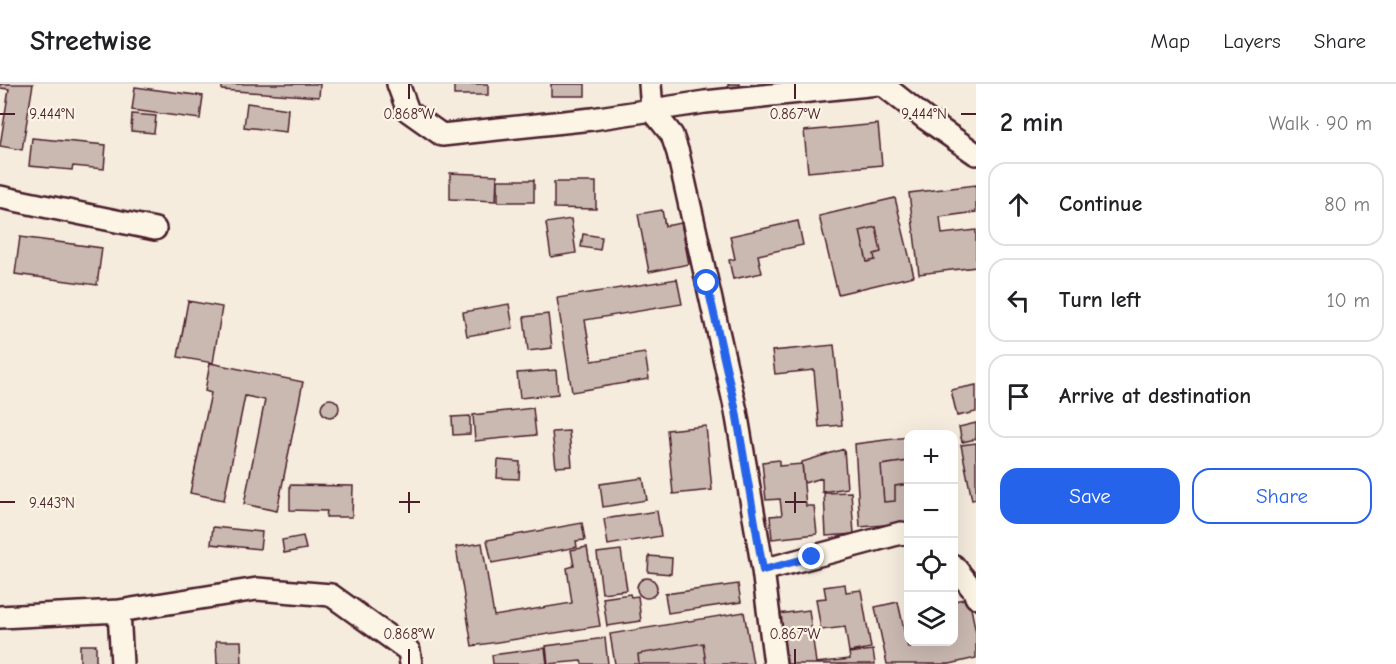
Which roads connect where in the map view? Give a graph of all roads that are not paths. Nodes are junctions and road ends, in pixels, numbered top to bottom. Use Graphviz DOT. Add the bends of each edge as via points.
graph roads {
  1 [pos="398,84"];
  2 [pos="650,84"];
  3 [pos="880,84"];
  4 [pos="652,110"];
  5 [pos="976,154"];
  6 [pos="0,197"];
  7 [pos="155,229"];
  8 [pos="904,533"];
  9 [pos="763,570"];
  10 [pos="958,571"];
  11 [pos="976,597"];
  12 [pos="119,611"];
  13 [pos="0,617"];
  14 [pos="122,664"];
  15 [pos="411,664"];
  16 [pos="775,664"];
  1 -- 4 [label="street" via="408,111 442,135"];
  2 -- 4 [label="street"];
  3 -- 4 [label="street"];
  3 -- 5 [label="street"];
  4 -- 9 [label="street" via="672,135 678,153 736,411"];
  6 -- 7 [label="street"];
  8 -- 9 [label="street"];
  9 -- 16 [label="street"];
  10 -- 11 [label="street"];
  12 -- 13 [label="street"];
  12 -- 14 [label="street"];
  12 -- 15 [label="street" via="257,589 332,595 409,651"];
}
